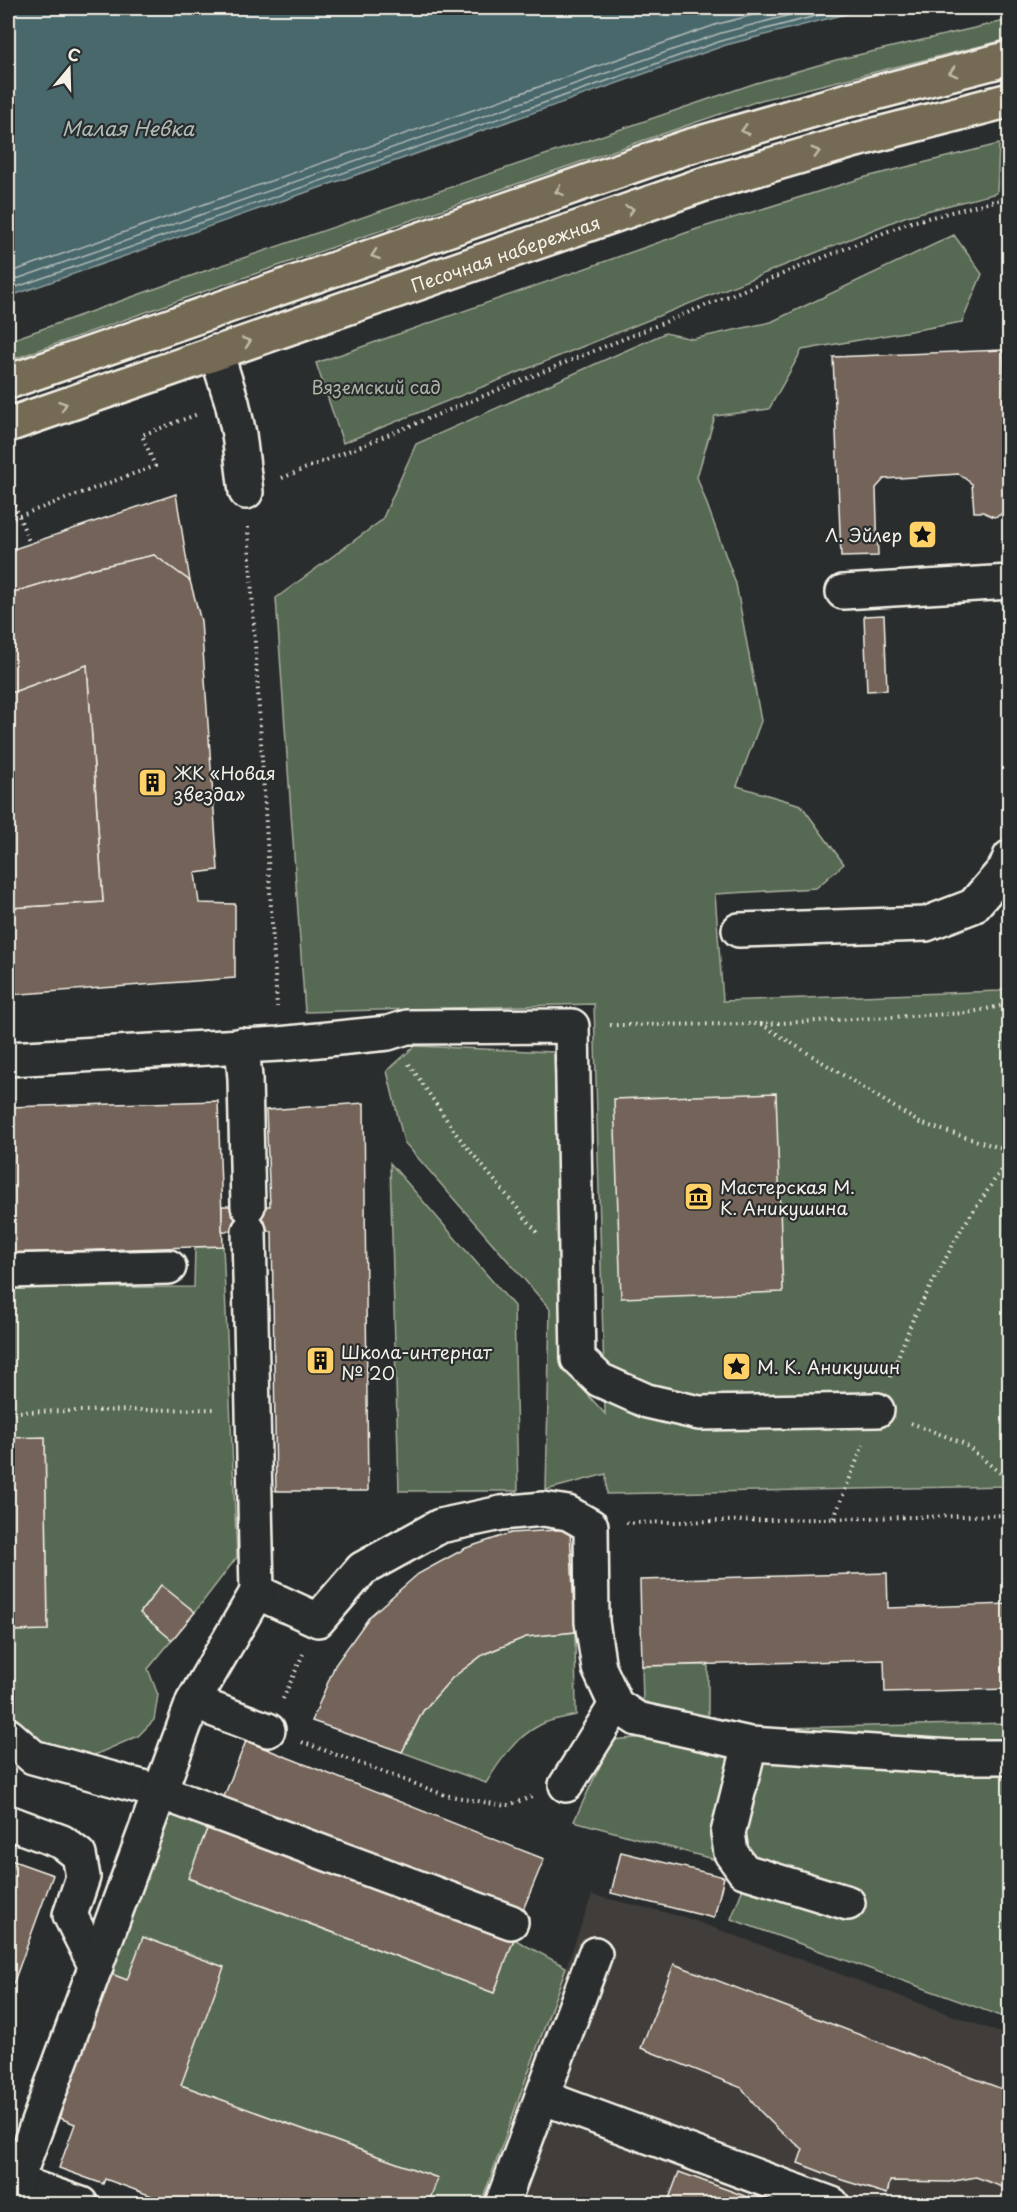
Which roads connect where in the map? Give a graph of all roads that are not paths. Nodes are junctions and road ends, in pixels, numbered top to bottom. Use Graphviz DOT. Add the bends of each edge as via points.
graph roads {
  1 [pos="1010,58"];
  2 [pos="1009,103"];
  3 [pos="216,352"];
  4 [pos="8,382"];
  5 [pos="8,424"];
  6 [pos="246,492"];
  7 [pos="1010,582"];
  8 [pos="843,592"];
  9 [pos="1010,857"];
  10 [pos="739,930"];
  11 [pos="242,1045"];
  12 [pos="8,1059"];
  13 [pos="169,1267"];
  14 [pos="8,1271"];
  15 [pos="877,1410"];
  16 [pos="257,1592"];
  17 [pos="193,1702"];
  18 [pos="616,1705"];
  19 [pos="268,1730"];
  20 [pos="8,1735"];
  21 [pos="750,1744"];
  22 [pos="1010,1757"];
  23 [pos="566,1785"];
  24 [pos="160,1792"];
  25 [pos="8,1822"];
  26 [pos="848,1903"];
  27 [pos="511,1922"];
  28 [pos="595,1954"];
  29 [pos="96,1967"];
  30 [pos="542,2097"];
  31 [pos="12,2193"];
  32 [pos="796,2198"];
  33 [pos="81,2205"];
  34 [pos="502,2205"];
  35 [pos="832,2205"];
  1 -- 4 [label="main road, one-way" via="687,147"];
  3 -- 2 [label="main road, Песочная набережная, one-way" via="702,185 856,140"];
  5 -- 3 [label="main road, Песочная набережная, one-way"];
  3 -- 6 [label="lane" via="239,434"];
  7 -- 8 [label="lane"];
  9 -- 10 [label="lane" via="1005,869 973,906 926,924"];
  11 -- 12 [label="lane"];
  11 -- 15 [label="lane" via="388,1034 407,1028 572,1026 578,1359 600,1380 647,1401 699,1413"];
  11 -- 16 [label="lane"];
  13 -- 14 [label="lane"];
  16 -- 17 [label="lane"];
  16 -- 18 [label="lane" via="318,1620 363,1569 440,1526 501,1513 543,1509 568,1513 591,1526 592,1622 599,1668"];
  17 -- 19 [label="lane"];
  17 -- 24 [label="lane"];
  18 -- 21 [label="lane" via="637,1719"];
  18 -- 23 [label="lane"];
  20 -- 24 [label="lane" via="33,1758"];
  21 -- 22 [label="lane"];
  21 -- 26 [label="lane" via="728,1833 731,1853 744,1871"];
  24 -- 27 [label="lane"];
  24 -- 29 [label="lane"];
  25 -- 29 [label="lane" via="62,1842 79,1855 83,1877 70,1915"];
  28 -- 30 [label="lane"];
  29 -- 31 [label="lane"];
  30 -- 32 [label="lane"];
  30 -- 34 [label="lane"];
  31 -- 33 [label="lane"];
  32 -- 35 [label="lane"];
}
